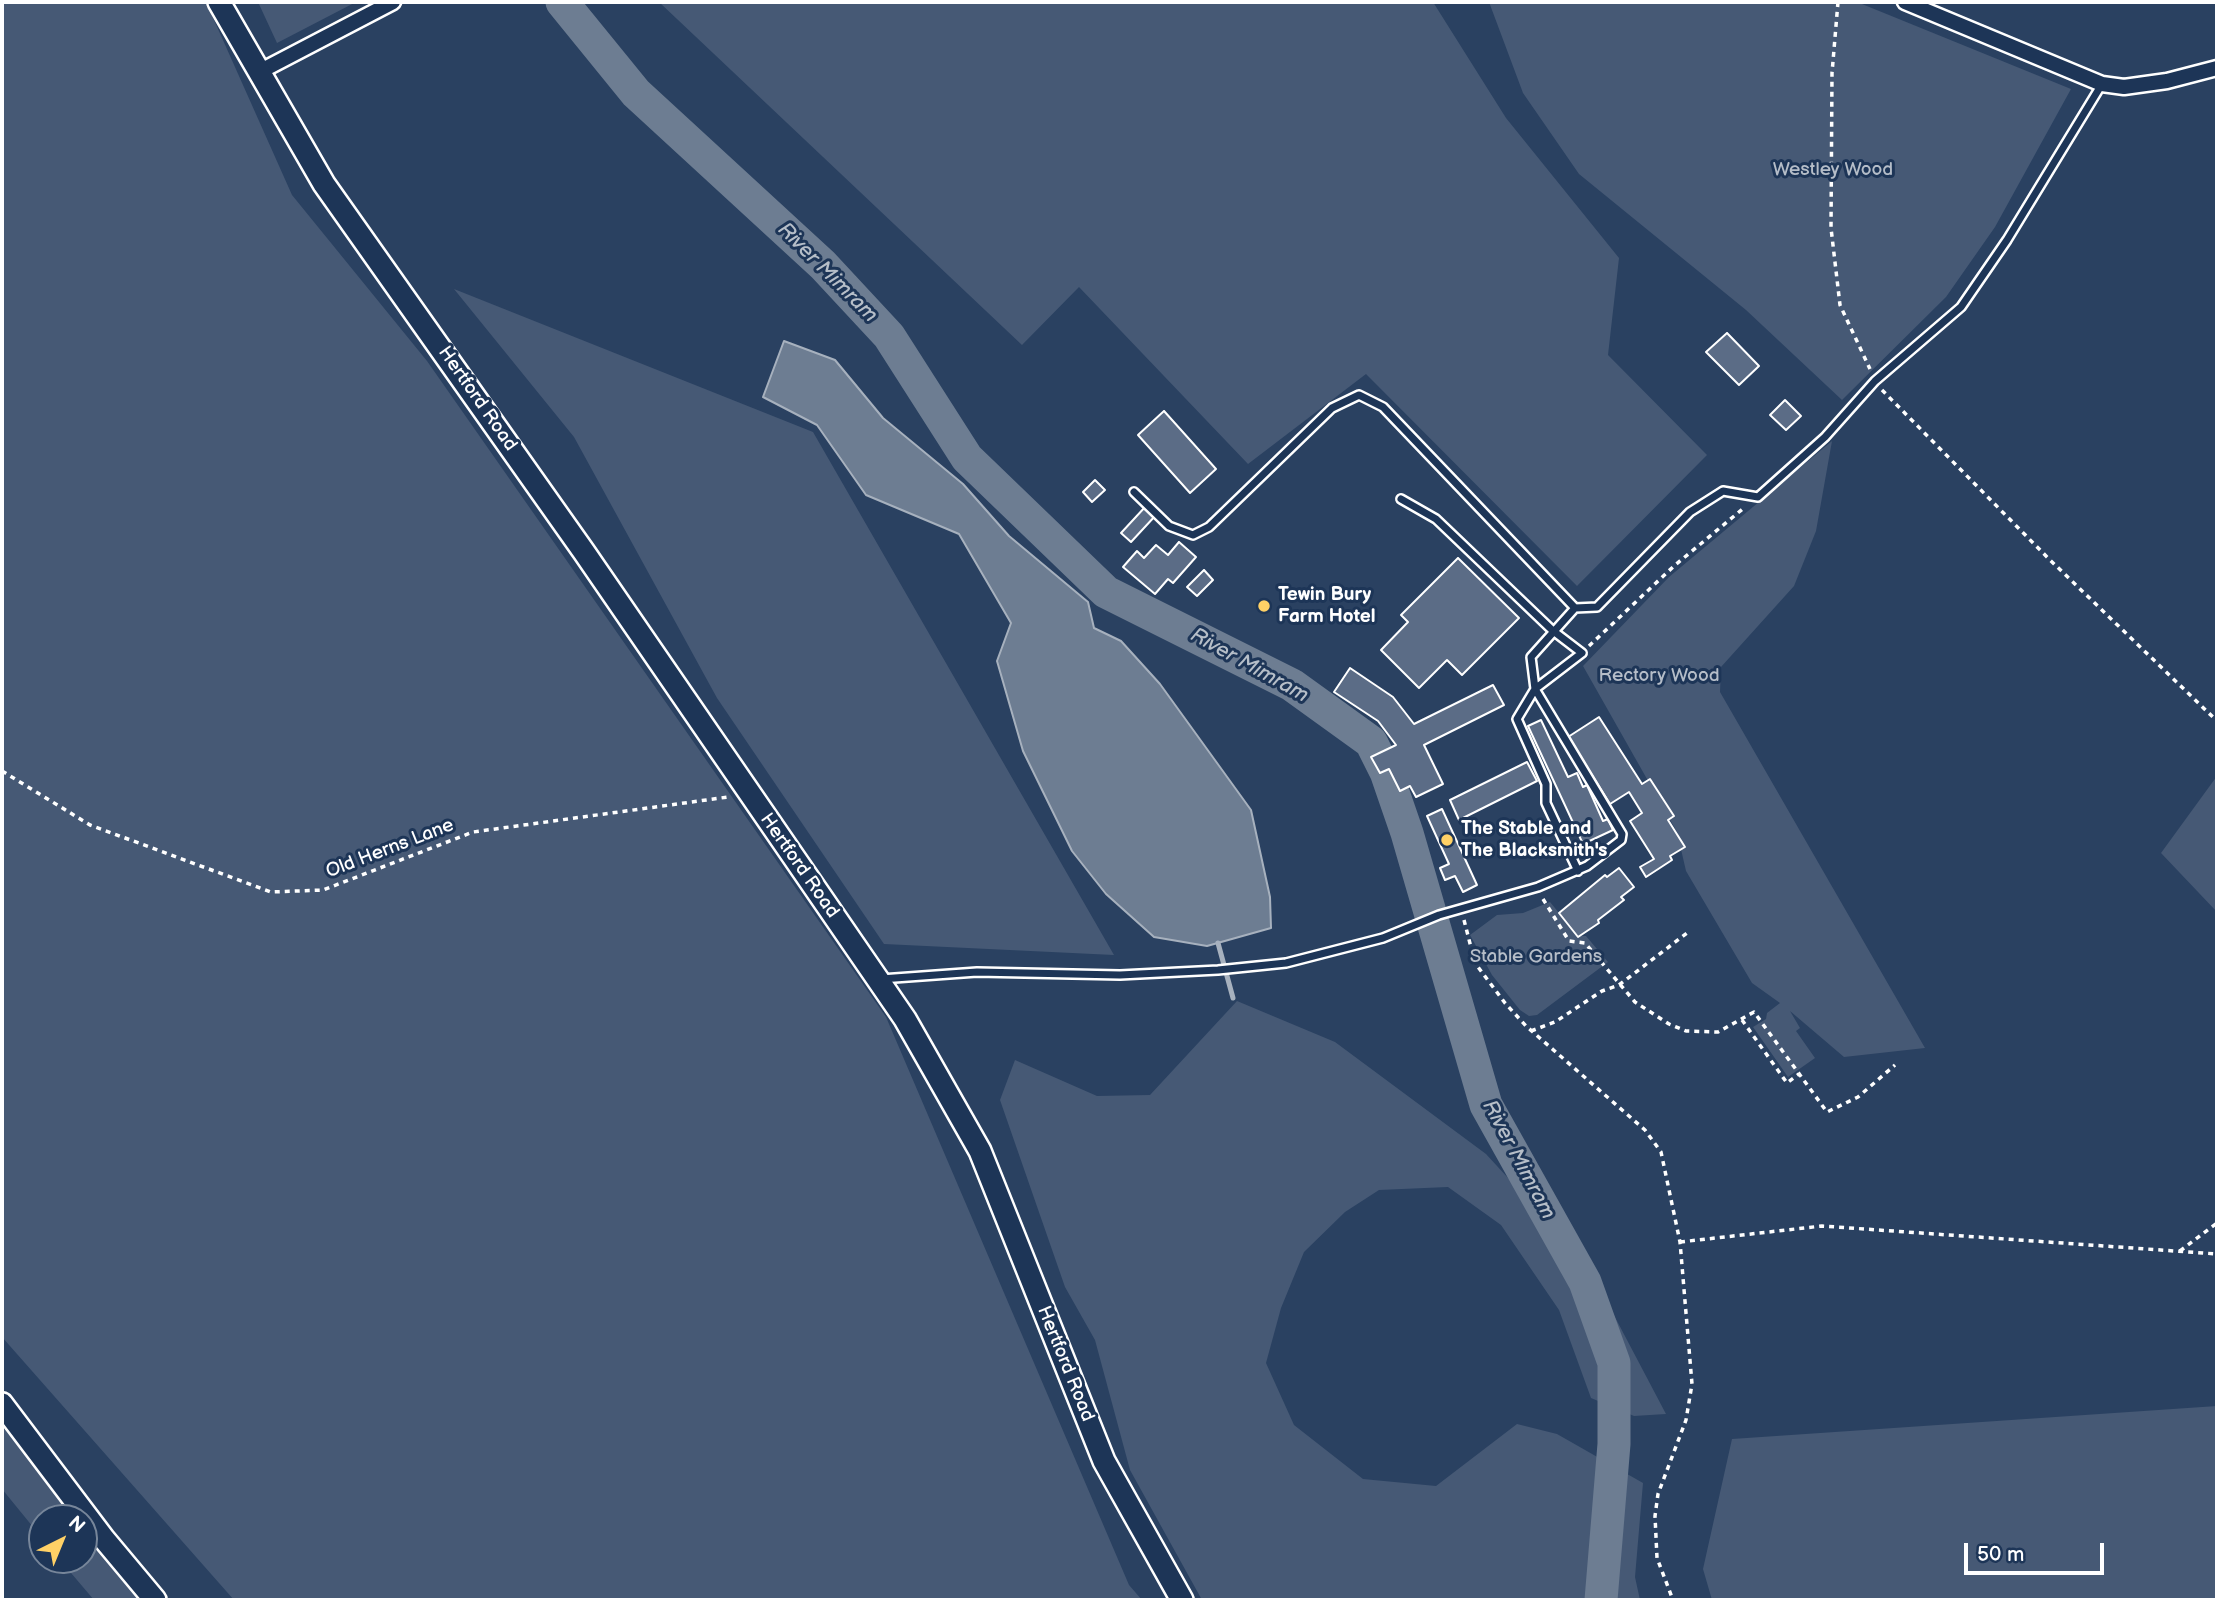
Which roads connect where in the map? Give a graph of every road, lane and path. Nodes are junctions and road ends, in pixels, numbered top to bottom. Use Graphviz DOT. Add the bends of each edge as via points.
graph roads {
  1 [pos="219,2"];
  2 [pos="393,2"];
  3 [pos="1838,2"];
  4 [pos="1905,2"];
  5 [pos="2217,68"];
  6 [pos="257,73"];
  7 [pos="2102,84"];
  8 [pos="1875,381"];
  9 [pos="1134,492"];
  10 [pos="1758,497"];
  11 [pos="1401,499"];
  12 [pos="1575,608"];
  13 [pos="1552,630"];
  14 [pos="1582,653"];
  15 [pos="1535,689"];
  16 [pos="2217,720"];
  17 [pos="2,771"];
  18 [pos="747,794"];
  19 [pos="1578,870"];
  20 [pos="1538,887"];
  21 [pos="1462,909"];
  22 [pos="1687,933"];
  23 [pos="879,979"];
  24 [pos="1619,985"];
  25 [pos="1742,1020"];
  26 [pos="1531,1031"];
  27 [pos="1895,1065"];
  28 [pos="1800,1074"];
  29 [pos="2217,1223"];
  30 [pos="1680,1242"];
  31 [pos="2179,1252"];
  32 [pos="2217,1254"];
  33 [pos="2,1404"];
  34 [pos="155,1600"];
  35 [pos="1182,1600"];
  36 [pos="1673,1600"];
  1 -- 6 [label="main road, Hertford Road"];
  2 -- 6 [label="street"];
  3 -- 8 [label="path" via="1832,73 1831,228 1840,305"];
  4 -- 7 [label="street"];
  5 -- 7 [label="street" via="2135,85"];
  6 -- 18 [label="main road, Hertford Road" via="324,184 576,541"];
  7 -- 8 [label="lane" via="1961,307"];
  8 -- 10 [label="lane" via="1825,437"];
  8 -- 16 [label="path" via="2049,559"];
  9 -- 12 [label="lane" via="1169,526 1193,535 1209,527 1332,408 1359,395 1383,407"];
  10 -- 12 [label="lane" via="1723,491 1690,512 1597,607"];
  10 -- 14 [label="path" via="1674,566"];
  11 -- 13 [label="lane" via="1436,519"];
  12 -- 13 [label="lane"];
  13 -- 14 [label="lane"];
  13 -- 15 [label="lane" via="1531,657"];
  14 -- 15 [label="lane"];
  15 -- 19 [label="lane" via="1517,719 1546,784 1546,803"];
  15 -- 19 [label="lane" via="1622,834 1621,840"];
  17 -- 18 [label="path, Old Herns Lane" via="90,825 271,892 323,890 473,832"];
  18 -- 23 [label="main road, Hertford Road"];
  19 -- 20 [label="lane"];
  20 -- 21 [label="lane"];
  20 -- 24 [label="path" via="1569,941 1585,943"];
  21 -- 23 [label="lane" via="1351,947 1233,969 1121,975 977,972"];
  21 -- 26 [label="path" via="1475,963"];
  22 -- 24 [label="path"];
  23 -- 35 [label="main road, Hertford Road" via="980,1151 1104,1461"];
  24 -- 25 [label="path" via="1651,1014 1686,1031 1718,1032"];
  24 -- 26 [label="path" via="1601,991 1555,1023"];
  25 -- 28 [label="path" via="1754,1012"];
  25 -- 28 [label="path" via="1787,1083"];
  26 -- 30 [label="path" via="1645,1130 1660,1149"];
  27 -- 28 [label="path" via="1858,1097 1827,1112"];
  29 -- 31 [label="path"];
  30 -- 31 [label="path" via="1822,1226"];
  30 -- 36 [label="path" via="1692,1384 1686,1420 1658,1494 1655,1516 1657,1558"];
  31 -- 32 [label="path"];
  33 -- 34 [label="main road"];
}
